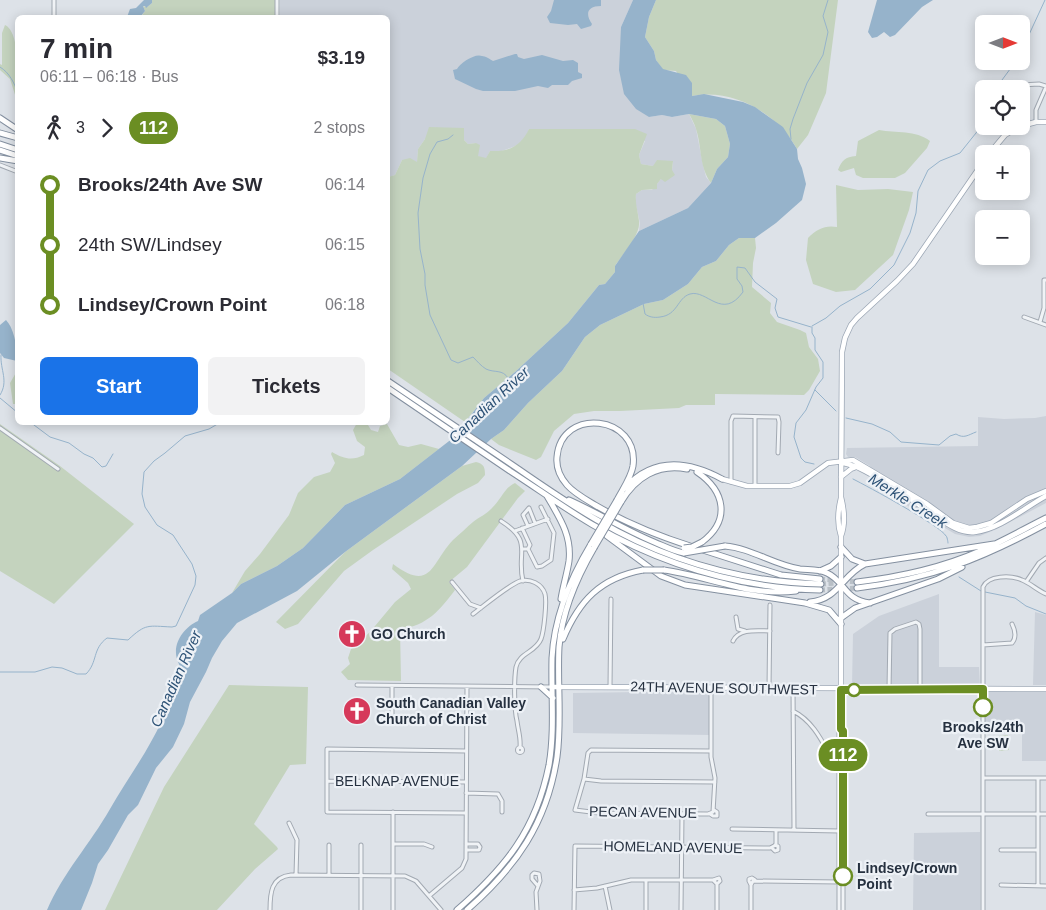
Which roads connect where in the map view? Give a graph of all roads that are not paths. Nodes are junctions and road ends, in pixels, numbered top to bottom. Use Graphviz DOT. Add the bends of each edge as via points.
graph roads {
  1 [pos="54,0"];
  2 [pos="277,0"];
  3 [pos="54,15"];
  4 [pos="277,15"];
  5 [pos="1030,84"];
  6 [pos="1046,86"];
  7 [pos="0,118"];
  8 [pos="1036,122"];
  9 [pos="1046,122"];
  10 [pos="1030,124"];
  11 [pos="15,128"];
  12 [pos="0,133"];
  13 [pos="1005,135"];
  14 [pos="15,137"];
  15 [pos="0,144"];
  16 [pos="997,145"];
  17 [pos="15,149"];
  18 [pos="0,150"];
  19 [pos="15,155"];
  20 [pos="0,158"];
  21 [pos="15,160"];
  22 [pos="0,165"];
  23 [pos="15,171"];
  24 [pos="975,174"];
  25 [pos="1045,280"];
  26 [pos="1024,317"];
  27 [pos="1040,322"];
  28 [pos="1046,324"];
  29 [pos="390,382"];
  30 [pos="390,389"];
  31 [pos="754,417"];
  32 [pos="0,428"];
  33 [pos="778,453"];
  34 [pos="841,462"];
  35 [pos="858,467"];
  36 [pos="58,469"];
  37 [pos="697,472"];
  38 [pos="841,477"];
  39 [pos="722,478"];
  40 [pos="731,482"];
  41 [pos="537,485"];
  42 [pos="754,486"];
  43 [pos="1046,491"];
  44 [pos="554,493"];
  45 [pos="545,494"];
  46 [pos="1046,496"];
  47 [pos="619,501"];
  48 [pos="541,507"];
  49 [pos="1046,518"];
  50 [pos="548,519"];
  51 [pos="501,521"];
  52 [pos="535,523"];
  53 [pos="1046,524"];
  54 [pos="593,525"];
  55 [pos="528,526"];
  56 [pos="522,528"];
  57 [pos="516,532"];
  58 [pos="994,544"];
  59 [pos="593,546"];
  60 [pos="841,547"];
  61 [pos="525,549"];
  62 [pos="684,551"];
  63 [pos="985,555"];
  64 [pos="841,557"];
  65 [pos="1046,558"];
  66 [pos="865,564"];
  67 [pos="819,571"];
  68 [pos="523,581"];
  69 [pos="452,582"];
  70 [pos="1026,582"];
  71 [pos="821,584"];
  72 [pos="841,586"];
  73 [pos="808,589"];
  74 [pos="1046,594"];
  75 [pos="611,599"];
  76 [pos="806,603"];
  77 [pos="870,603"];
  78 [pos="770,605"];
  79 [pos="481,608"];
  80 [pos="560,612"];
  81 [pos="473,614"];
  82 [pos="736,617"];
  83 [pos="841,621"];
  84 [pos="1012,624"];
  85 [pos="746,631"];
  86 [pos="770,631"];
  87 [pos="733,641"];
  88 [pos="983,645"];
  89 [pos="559,646"];
  90 [pos="358,685"];
  91 [pos="392,687"];
  92 [pos="467,687"];
  93 [pos="516,687"];
  94 [pos="541,687"];
  95 [pos="552,687"];
  96 [pos="610,687"];
  97 [pos="560,688"];
  98 [pos="711,688"];
  99 [pos="769,689"];
  100 [pos="793,689"];
  101 [pos="889,689"];
  102 [pos="983,689"];
  103 [pos="1046,689"];
  104 [pos="841,690"];
  105 [pos="920,690"];
  106 [pos="552,698"];
  107 [pos="793,711"];
  108 [pos="392,720"];
  109 [pos="520,747"];
  110 [pos="466,751"];
  111 [pos="711,751"];
  112 [pos="841,762"];
  113 [pos="983,778"];
  114 [pos="1038,778"];
  115 [pos="1046,778"];
  116 [pos="584,779"];
  117 [pos="327,781"];
  118 [pos="466,782"];
  119 [pos="715,782"];
  120 [pos="466,792"];
  121 [pos="393,812"];
  122 [pos="502,812"];
  123 [pos="466,813"];
  124 [pos="682,814"];
  125 [pos="928,814"];
  126 [pos="983,814"];
  127 [pos="1038,814"];
  128 [pos="1046,814"];
  129 [pos="290,823"];
  130 [pos="732,829"];
  131 [pos="776,830"];
  132 [pos="794,830"];
  133 [pos="840,832"];
  134 [pos="393,844"];
  135 [pos="466,844"];
  136 [pos="329,845"];
  137 [pos="362,845"];
  138 [pos="432,847"];
  139 [pos="682,847"];
  140 [pos="466,850"];
  141 [pos="1001,850"];
  142 [pos="1038,850"];
  143 [pos="296,875"];
  144 [pos="329,875"];
  145 [pos="361,875"];
  146 [pos="393,875"];
  147 [pos="646,880"];
  148 [pos="682,880"];
  149 [pos="839,882"];
  150 [pos="1002,885"];
  151 [pos="538,886"];
  152 [pos="605,886"];
  153 [pos="1038,886"];
  154 [pos="1046,886"];
  155 [pos="574,890"];
  156 [pos="429,896"];
  157 [pos="841,903"];
  158 [pos="270,910"];
  159 [pos="361,910"];
  160 [pos="393,910"];
  161 [pos="441,910"];
  162 [pos="457,910"];
  163 [pos="467,910"];
  164 [pos="537,910"];
  165 [pos="574,910"];
  166 [pos="610,910"];
  167 [pos="646,910"];
  168 [pos="681,910"];
  169 [pos="717,910"];
  170 [pos="751,910"];
  171 [pos="839,910"];
  172 [pos="843,910"];
  173 [pos="983,910"];
  1 -- 3 [label="street"];
  2 -- 4 [label="street"];
  5 -- 6 [label="street"];
  6 -- 8 [label="street" via="1037,106"];
  7 -- 11 [label="highway"];
  8 -- 9 [label="main road"];
  8 -- 10 [label="main road"];
  12 -- 14 [label="highway"];
  13 -- 16 [label="main road"];
  15 -- 17 [label="highway"];
  18 -- 19 [label="highway"];
  20 -- 21 [label="highway"];
  22 -- 23 [label="street"];
  24 -- 34 [label="main road" via="914,264 857,318 845,338 842,352"];
  25 -- 27 [label="street"];
  26 -- 27 [label="street"];
  27 -- 28 [label="street"];
  29 -- 41 [label="highway"];
  30 -- 41 [label="highway"];
  31 -- 33 [label="street" via="778,418"];
  31 -- 40 [label="street" via="731,418"];
  31 -- 42 [label="street"];
  32 -- 36 [label="street"];
  34 -- 35 [label="main road"];
  34 -- 38 [label="main road"];
  34 -- 42 [label="main road" via="828,463 794,485"];
  34 -- 43 [label="main road" via="858,462 953,523 969,528 990,523"];
  35 -- 38 [label="main road"];
  35 -- 46 [label="main road" via="964,532 983,530 1000,523"];
  37 -- 39 [label="highway"];
  37 -- 47 [label="highway" via="678,468 654,472 636,482"];
  37 -- 62 [label="highway, bridge" via="714,487 721,505 720,519 711,535"];
  38 -- 60 [label="main road" via="844,507"];
  39 -- 40 [label="main road"];
  39 -- 47 [label="highway" via="688,466 660,466 638,476"];
  40 -- 42 [label="main road"];
  41 -- 44 [label="highway"];
  41 -- 45 [label="highway"];
  44 -- 62 [label="highway" via="644,538"];
  44 -- 71 [label="highway" via="627,537 684,561 738,576"];
  45 -- 54 [label="highway"];
  45 -- 80 [label="highway" via="560,517 568,540 569,558"];
  47 -- 59 [label="highway, bridge"];
  47 -- 71 [label="highway" via="633,465 626,438 616,428 601,422 576,427 560,446 558,467 568,486 589,502 622,520 672,540 771,572"];
  48 -- 50 [label="street"];
  49 -- 58 [label="highway"];
  50 -- 52 [label="street"];
  50 -- 61 [label="street" via="554,533 549,562 537,567"];
  51 -- 57 [label="street"];
  52 -- 55 [label="street"];
  52 -- 55 [label="street" via="528,508 523,515"];
  53 -- 63 [label="highway"];
  54 -- 73 [label="highway" via="694,570 746,583"];
  54 -- 76 [label="highway" via="661,576 676,583"];
  55 -- 56 [label="street"];
  56 -- 57 [label="street"];
  56 -- 61 [label="street" via="530,545"];
  57 -- 61 [label="street"];
  58 -- 63 [label="highway" via="920,571 857,585 923,576"];
  58 -- 66 [label="highway"];
  59 -- 80 [label="highway" via="574,574"];
  59 -- 89 [label="highway" via="568,601"];
  60 -- 64 [label="main road"];
  60 -- 66 [label="highway" via="855,561"];
  61 -- 68 [label="street" via="521,569"];
  62 -- 67 [label="highway, bridge" via="725,546 784,566"];
  63 -- 77 [label="highway" via="938,580"];
  64 -- 67 [label="highway"];
  64 -- 72 [label="main road"];
  65 -- 70 [label="street"];
  66 -- 72 [label="highway" via="852,572"];
  67 -- 72 [label="highway" via="831,575"];
  68 -- 79 [label="street"];
  68 -- 93 [label="street" via="539,585 545,602 541,638 519,661"];
  69 -- 79 [label="street" via="470,604"];
  70 -- 74 [label="street"];
  70 -- 88 [label="street" via="1015,578 992,578 984,583"];
  71 -- 73 [label="highway"];
  72 -- 76 [label="highway" via="826,599"];
  72 -- 77 [label="highway" via="849,595"];
  72 -- 83 [label="main road"];
  73 -- 89 [label="highway, bridge" via="783,593 759,591 664,570 643,570 616,578 588,597 573,616"];
  75 -- 96 [label="street"];
  76 -- 83 [label="highway" via="829,610"];
  77 -- 83 [label="highway" via="853,609"];
  78 -- 86 [label="street"];
  79 -- 81 [label="street"];
  80 -- 95 [label="highway" via="554,644"];
  82 -- 85 [label="street" via="738,629"];
  83 -- 104 [label="main road"];
  84 -- 88 [label="street" via="1015,630 1012,643"];
  85 -- 86 [label="street"];
  85 -- 87 [label="street"];
  86 -- 99 [label="street"];
  88 -- 102 [label="street"];
  89 -- 97 [label="highway"];
  90 -- 91 [label="street"];
  91 -- 92 [label="street"];
  91 -- 108 [label="street"];
  92 -- 93 [label="street"];
  92 -- 110 [label="street"];
  93 -- 94 [label="street"];
  93 -- 109 [label="street"];
  94 -- 95 [label="street"];
  94 -- 106 [label="highway"];
  95 -- 97 [label="main road, 24TH AVENUE SOUTHWEST"];
  95 -- 106 [label="highway"];
  96 -- 97 [label="main road, 24TH AVENUE SOUTHWEST"];
  96 -- 98 [label="main road, 24TH AVENUE SOUTHWEST"];
  97 -- 163 [label="highway" via="557,758 548,796 536,825 507,871"];
  98 -- 99 [label="main road, 24TH AVENUE SOUTHWEST"];
  98 -- 111 [label="street"];
  99 -- 100 [label="main road, 24TH AVENUE SOUTHWEST"];
  100 -- 104 [label="main road, 24TH AVENUE SOUTHWEST"];
  100 -- 107 [label="street"];
  101 -- 104 [label="main road, 24TH AVENUE SOUTHWEST"];
  101 -- 105 [label="main road, 24TH AVENUE SOUTHWEST"];
  101 -- 105 [label="street" via="889,635 895,629 914,622 919,624"];
  102 -- 103 [label="main road, 24TH AVENUE SOUTHWEST"];
  102 -- 105 [label="main road, 24TH AVENUE SOUTHWEST"];
  102 -- 113 [label="street"];
  104 -- 112 [label="street"];
  106 -- 162 [label="highway" via="548,765 529,824 516,848 496,873"];
  107 -- 112 [label="street" via="815,729 832,758"];
  107 -- 132 [label="street"];
  110 -- 117 [label="street" via="327,749"];
  110 -- 118 [label="street"];
  111 -- 116 [label="street" via="594,750 589,752"];
  111 -- 119 [label="street"];
  112 -- 133 [label="street"];
  113 -- 114 [label="street"];
  113 -- 126 [label="street"];
  114 -- 115 [label="street"];
  114 -- 127 [label="street"];
  116 -- 119 [label="street"];
  116 -- 124 [label="street, PECAN AVENUE" via="575,810"];
  117 -- 118 [label="street, BELKNAP AVENUE"];
  117 -- 121 [label="street" via="327,812"];
  118 -- 120 [label="street"];
  119 -- 124 [label="street, PECAN AVENUE" via="713,812"];
  120 -- 122 [label="street" via="498,794"];
  120 -- 123 [label="street"];
  121 -- 123 [label="street"];
  121 -- 134 [label="street"];
  123 -- 135 [label="street"];
  124 -- 139 [label="street"];
  125 -- 126 [label="street"];
  126 -- 127 [label="street"];
  126 -- 173 [label="street"];
  127 -- 128 [label="street"];
  127 -- 142 [label="street"];
  129 -- 143 [label="street" via="296,840"];
  130 -- 131 [label="street"];
  131 -- 132 [label="street"];
  131 -- 139 [label="street, HOMELAND AVENUE" via="774,847"];
  132 -- 133 [label="street"];
  133 -- 149 [label="street"];
  133 -- 157 [label="street"];
  134 -- 138 [label="street"];
  134 -- 146 [label="street"];
  135 -- 140 [label="street"];
  135 -- 140 [label="street" via="478,844 480,847 479,850"];
  136 -- 144 [label="street"];
  137 -- 145 [label="street"];
  139 -- 148 [label="street"];
  139 -- 155 [label="street, HOMELAND AVENUE" via="574,846"];
  140 -- 156 [label="street" via="462,868"];
  141 -- 142 [label="street"];
  142 -- 153 [label="street"];
  143 -- 144 [label="street"];
  143 -- 158 [label="street" via="285,876 274,884"];
  144 -- 145 [label="street"];
  145 -- 146 [label="street"];
  145 -- 159 [label="street"];
  146 -- 156 [label="street" via="414,880"];
  146 -- 160 [label="street"];
  147 -- 148 [label="street"];
  147 -- 152 [label="street" via="626,880"];
  147 -- 167 [label="street"];
  148 -- 168 [label="street"];
  148 -- 169 [label="street" via="715,882"];
  149 -- 157 [label="street"];
  149 -- 170 [label="street" via="753,883"];
  150 -- 153 [label="street"];
  151 -- 164 [label="street"];
  152 -- 155 [label="street"];
  152 -- 166 [label="street"];
  153 -- 154 [label="street"];
  155 -- 165 [label="street"];
  156 -- 161 [label="street"];
  157 -- 171 [label="street"];
  157 -- 172 [label="street"];
}
